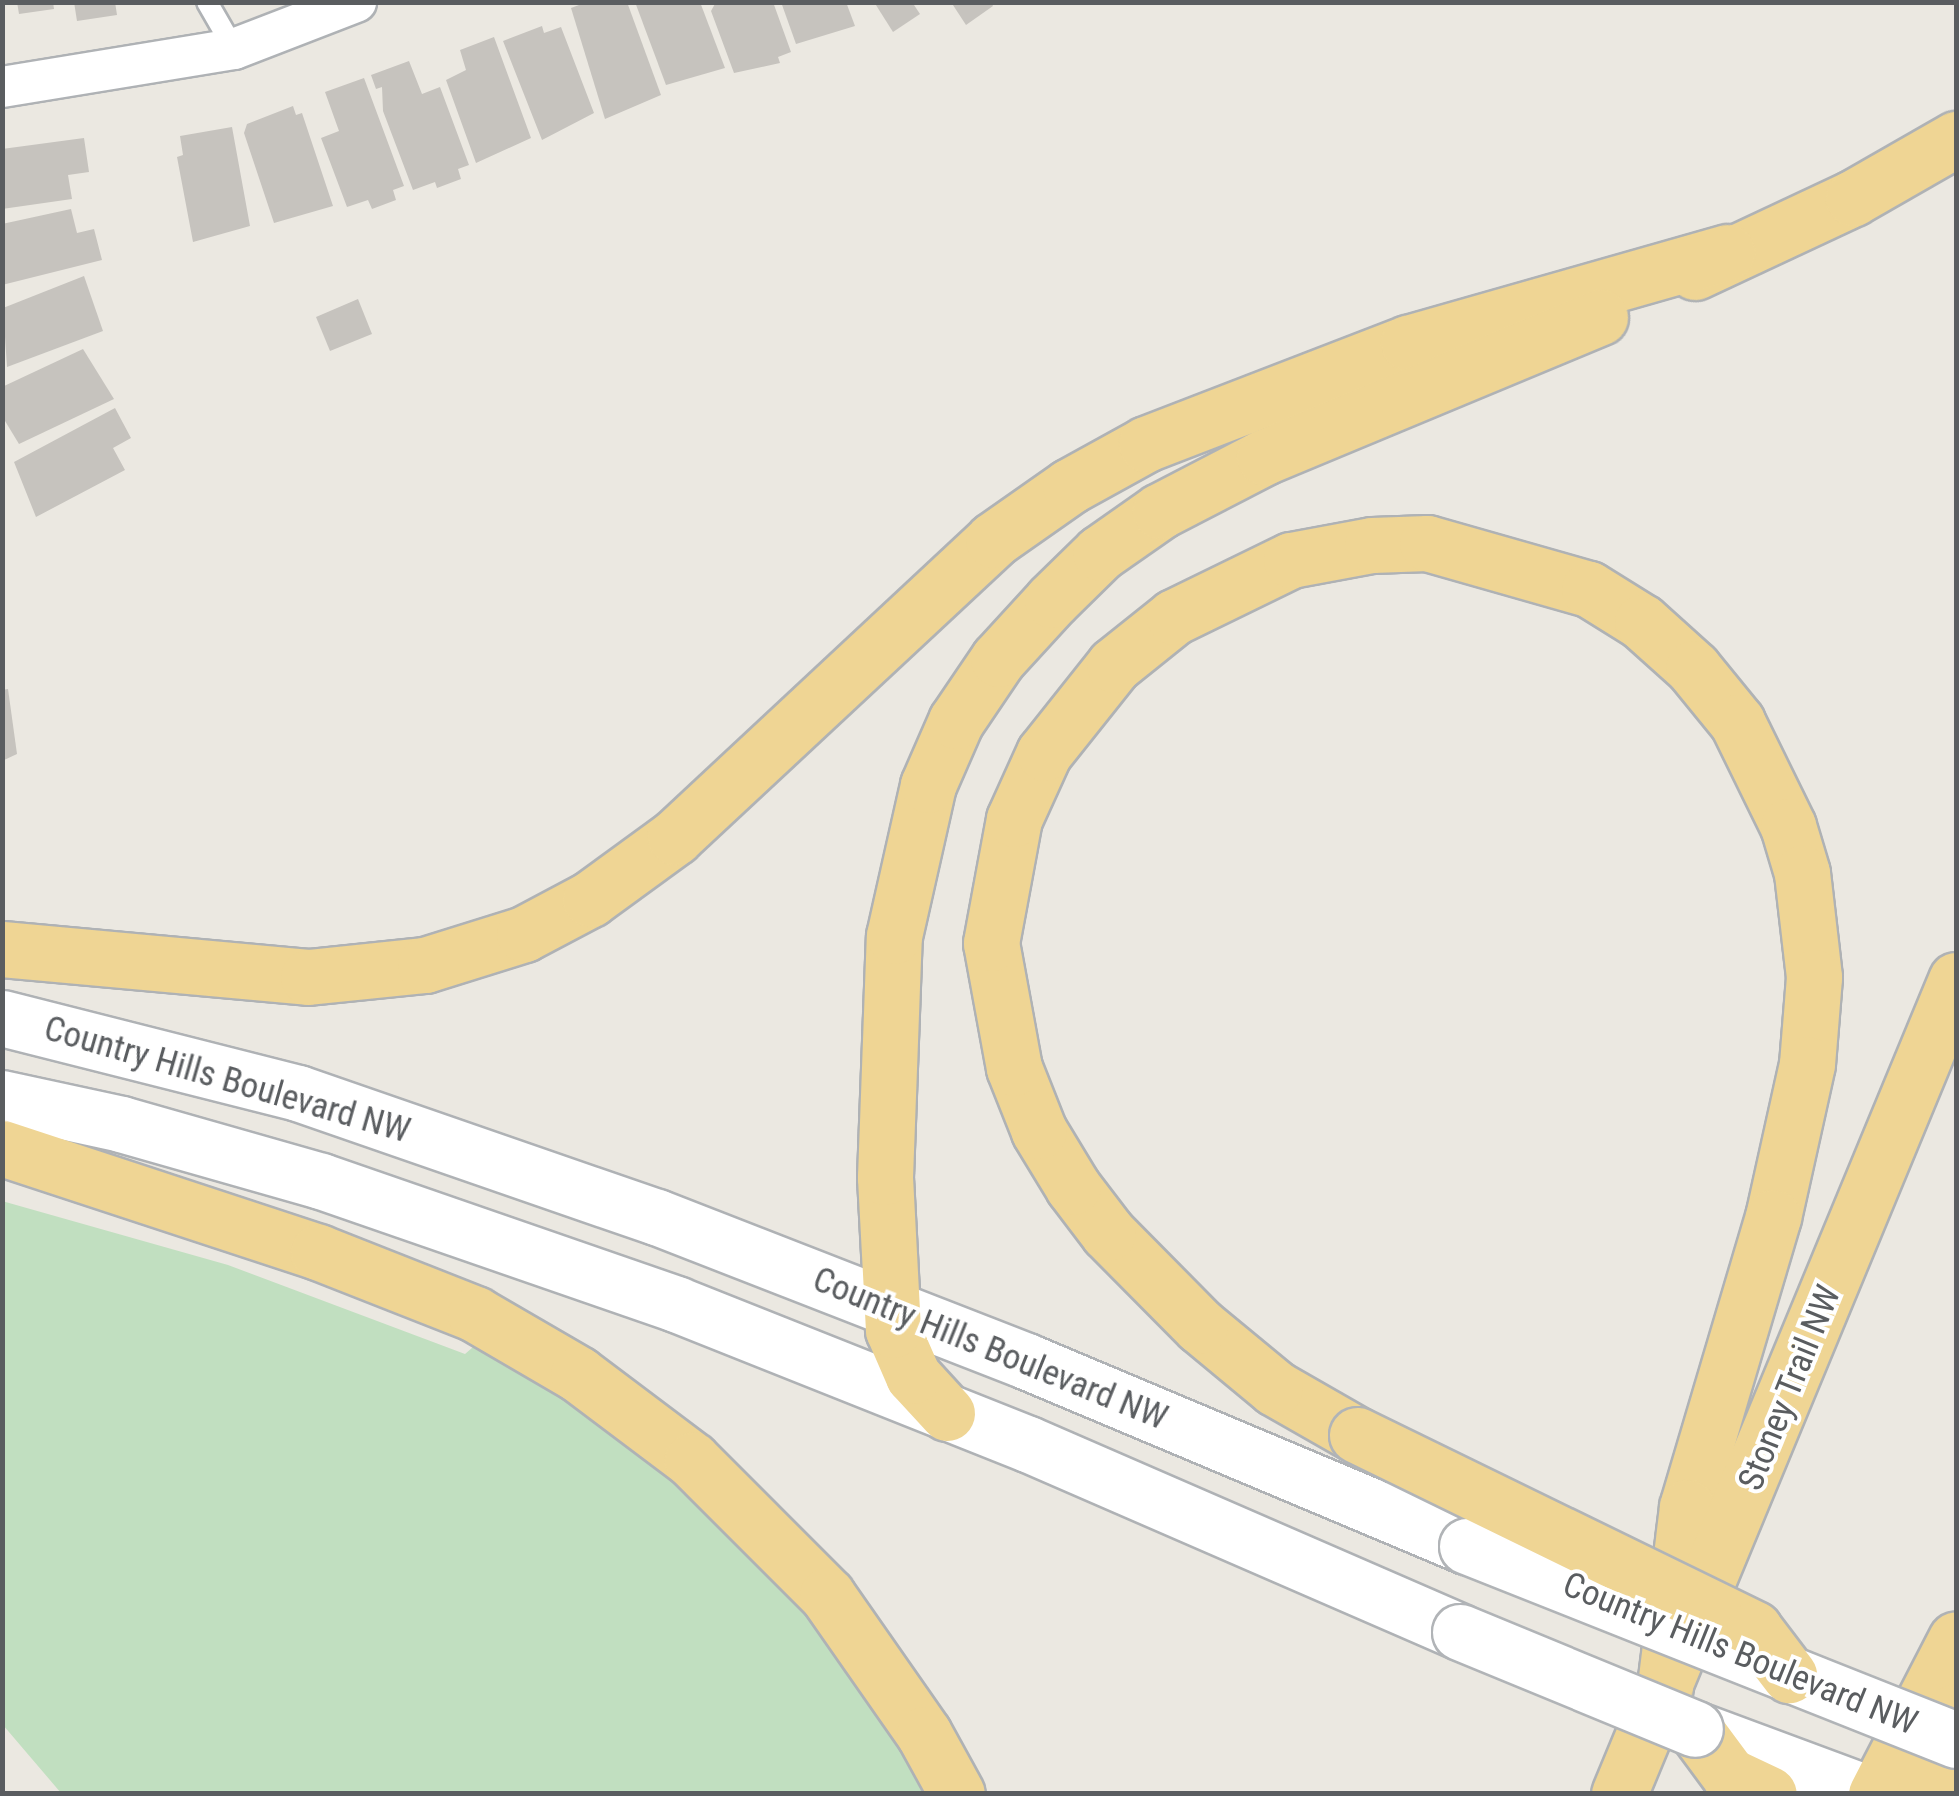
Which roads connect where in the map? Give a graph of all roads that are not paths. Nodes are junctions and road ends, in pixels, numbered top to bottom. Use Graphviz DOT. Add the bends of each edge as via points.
graph roads {
  1 [pos="207,2"];
  2 [pos="356,2"];
  3 [pos="234,49"];
  4 [pos="2,88"];
  5 [pos="1956,139"];
  6 [pos="1727,252"];
  7 [pos="2,950"];
  8 [pos="1956,980"];
  9 [pos="2,1018"];
  10 [pos="2,1098"];
  11 [pos="2,1148"];
  12 [pos="888,1308"];
  13 [pos="947,1413"];
  14 [pos="1956,1639"];
  15 [pos="1789,1676"];
  16 [pos="1680,1708"];
  17 [pos="1956,1711"];
  18 [pos="1956,1740"];
  19 [pos="957,1794"];
  20 [pos="1620,1794"];
  21 [pos="1768,1794"];
  22 [pos="1873,1794"];
  23 [pos="1924,1794"];
  1 -- 3 [label="lane"];
  2 -- 3 [label="street"];
  3 -- 4 [label="street"];
  5 -- 6 [label="highway" via="1853,198"];
  6 -- 7 [label="highway" via="1408,343 1146,444 1070,486 993,540 675,837 590,899 524,934 426,966 308,977"];
  6 -- 12 [label="highway" via="1665,290 1264,458 1160,512 1100,553 998,659 956,721 928,784 894,936"];
  8 -- 16 [label="highway, Stoney Trail NW"];
  9 -- 12 [label="main road, Country Hills Boulevard NW" via="298,1093 657,1216"];
  10 -- 13 [label="main road, Country Hills Boulevard NW" via="121,1124 425,1216 676,1304"];
  11 -- 19 [label="highway" via="318,1252 475,1314 578,1374 692,1460 827,1594 924,1734"];
  12 -- 13 [label="highway" via="913,1376"];
  12 -- 15 [label="main road, Country Hills Boulevard NW, bridge"];
  13 -- 16 [label="main road, Country Hills Boulevard NW, bridge" via="1460,1632"];
  14 -- 22 [label="highway"];
  15 -- 16 [label="highway, bridge" via="1754,1629 1357,1435 1275,1388 1200,1326 1108,1233 1039,1131 1014,1068 991,943 1014,819 1044,753 1114,665 1188,609 1291,560 1372,544 1427,543 1589,589 1642,622 1693,668 1737,722 1788,826 1802,873 1814,976 1807,1064 1773,1217 1687,1507"];
  15 -- 18 [label="main road, Country Hills Boulevard NW, bridge"];
  16 -- 20 [label="highway, Stoney Trail NW"];
  16 -- 21 [label="highway" via="1729,1775"];
  16 -- 22 [label="main road, Country Hills Boulevard NW"];
  17 -- 23 [label="highway"];
}
